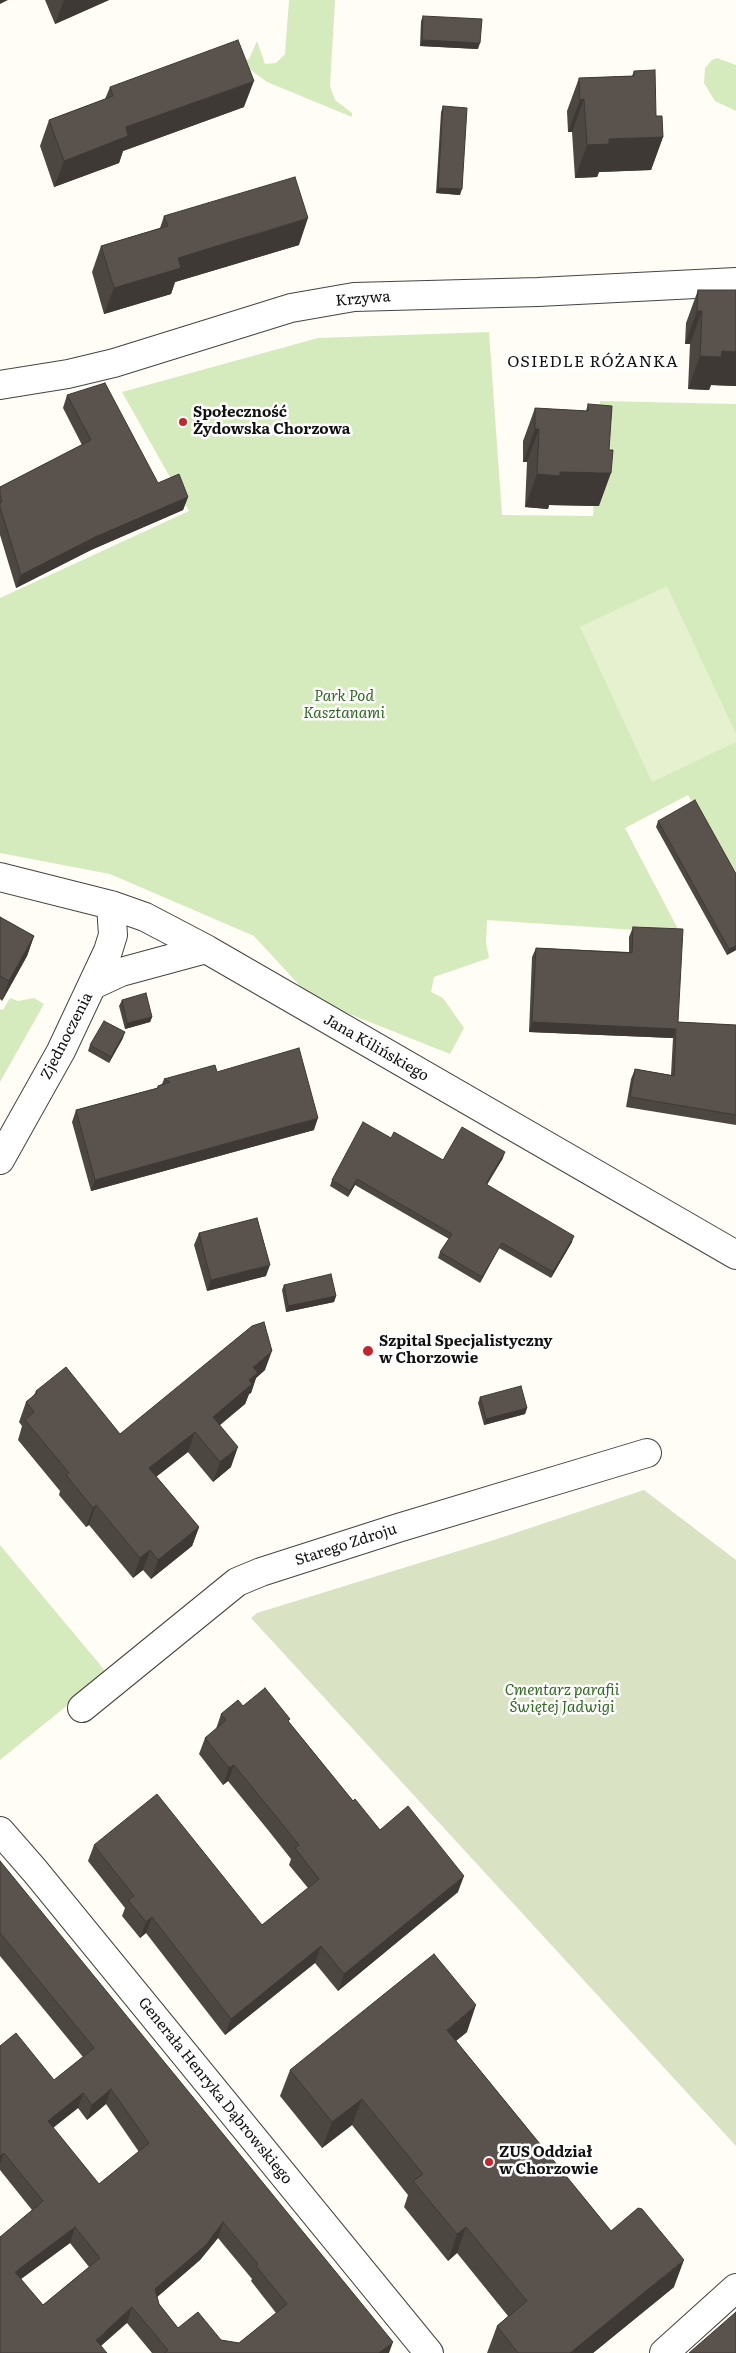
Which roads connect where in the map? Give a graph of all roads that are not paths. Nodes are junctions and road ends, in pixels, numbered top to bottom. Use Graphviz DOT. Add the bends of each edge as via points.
graph roads {
  1 [pos="736,282"];
  2 [pos="0,385"];
  3 [pos="0,877"];
  4 [pos="111,904"];
  5 [pos="206,949"];
  6 [pos="93,985"];
  7 [pos="0,1160"];
  8 [pos="736,1256"];
  9 [pos="647,1453"];
  10 [pos="82,1708"];
  11 [pos="0,1831"];
  12 [pos="736,2288"];
  13 [pos="429,2353"];
  14 [pos="664,2353"];
  1 -- 2 [label="street, Krzywa" via="354,297 291,308 114,363"];
  3 -- 4 [label="street, Jana Kilińskiego"];
  4 -- 5 [label="street, Jana Kilińskiego" via="145,917"];
  4 -- 6 [label="street, Zjednoczenia" via="112,941"];
  5 -- 6 [label="street" via="121,972"];
  5 -- 8 [label="street, Jana Kilińskiego"];
  6 -- 7 [label="street, Zjednoczenia" via="61,1051"];
  9 -- 10 [label="street, Starego Zdroju" via="398,1528 237,1582"];
  11 -- 13 [label="street, Generała Henryka Dąbrowskiego"];
  12 -- 14 [label="street"];
}
